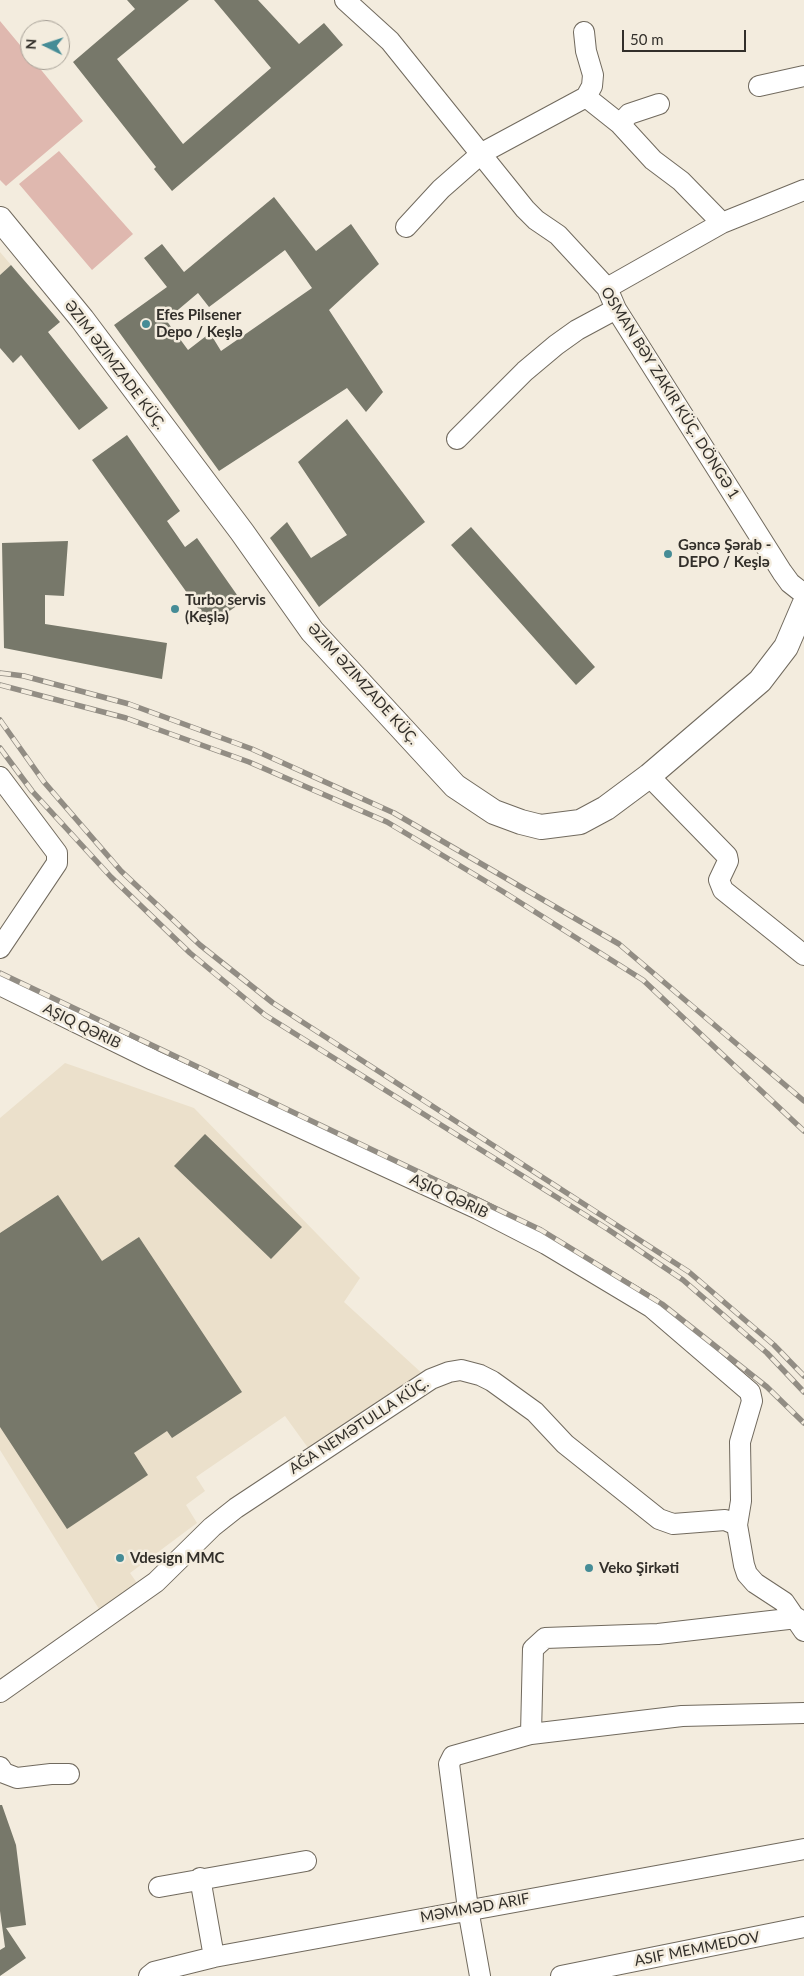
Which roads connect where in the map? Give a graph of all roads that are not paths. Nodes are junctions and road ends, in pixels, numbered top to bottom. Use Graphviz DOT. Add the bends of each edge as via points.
graph roads {
  1 [pos="345,0"];
  2 [pos="584,32"];
  3 [pos="804,76"];
  4 [pos="759,86"];
  5 [pos="586,97"];
  6 [pos="659,104"];
  7 [pos="620,124"];
  8 [pos="482,153"];
  9 [pos="804,190"];
  10 [pos="0,219"];
  11 [pos="722,223"];
  12 [pos="406,227"];
  13 [pos="607,288"];
  14 [pos="616,309"];
  15 [pos="457,439"];
  16 [pos="804,594"];
  17 [pos="804,606"];
  18 [pos="649,776"];
  19 [pos="0,777"];
  20 [pos="0,948"];
  21 [pos="804,955"];
  22 [pos="0,985"];
  23 [pos="737,1526"];
  24 [pos="801,1625"];
  25 [pos="0,1692"];
  26 [pos="804,1713"];
  27 [pos="532,1734"];
  28 [pos="0,1768"];
  29 [pos="69,1774"];
  30 [pos="804,1849"];
  31 [pos="306,1861"];
  32 [pos="200,1878"];
  33 [pos="159,1887"];
  34 [pos="468,1909"];
  35 [pos="804,1928"];
  36 [pos="214,1957"];
  37 [pos="149,1976"];
  38 [pos="480,1976"];
  39 [pos="561,1976"];
  1 -- 8 [label="street, OSMAN BƏY ZAKIR KÜÇ. DÖNGƏ 1" via="390,41"];
  2 -- 5 [label="street" via="593,75"];
  3 -- 4 [label="street"];
  5 -- 7 [label="street"];
  5 -- 8 [label="street"];
  6 -- 7 [label="street" via="629,114"];
  7 -- 11 [label="street" via="653,160 681,182"];
  8 -- 12 [label="street" via="441,189"];
  8 -- 13 [label="street, OSMAN BƏY ZAKIR KÜÇ. DÖNGƏ 1" via="525,209 558,234"];
  9 -- 11 [label="street"];
  10 -- 18 [label="street, ƏZIM ƏZIMZADE KÜÇ." via="82,319 312,630 455,786 494,812 541,826 580,822 606,808"];
  11 -- 13 [label="street"];
  13 -- 14 [label="street, OSMAN BƏY ZAKIR KÜÇ. DÖNGƏ 1"];
  14 -- 15 [label="street" via="577,330 548,352"];
  14 -- 16 [label="street, OSMAN BƏY ZAKIR KÜÇ. DÖNGƏ 1" via="782,572"];
  17 -- 18 [label="street, ƏZIM ƏZIMZADE KÜÇ." via="786,647 760,681"];
  18 -- 21 [label="street" via="727,856 728,861 719,880 723,890"];
  19 -- 20 [label="street" via="57,853 57,863"];
  22 -- 23 [label="street" via="162,1064 478,1209 546,1244 651,1306 750,1392 752,1401 740,1442 741,1501"];
  23 -- 24 [label="street" via="747,1574 784,1602"];
  23 -- 25 [label="street, AĞA NEMƏTULLA KÜÇ." via="725,1520 673,1524 659,1519 565,1444 535,1412 492,1381 461,1370 449,1372 431,1379 236,1508 156,1582"];
  24 -- 27 [label="street" via="544,1638 533,1649"];
  26 -- 27 [label="street" via="682,1716"];
  27 -- 34 [label="street" via="454,1756 449,1764"];
  28 -- 29 [label="street" via="17,1778"];
  30 -- 34 [label="street, MƏMMƏD ARIF"];
  31 -- 32 [label="street"];
  32 -- 33 [label="street"];
  32 -- 36 [label="street"];
  34 -- 36 [label="street, MƏMMƏD ARIF"];
  34 -- 38 [label="street"];
  35 -- 39 [label="street, ASIF MEMMEDOV"];
  36 -- 37 [label="street, MƏMMƏD ARIF"];
}
